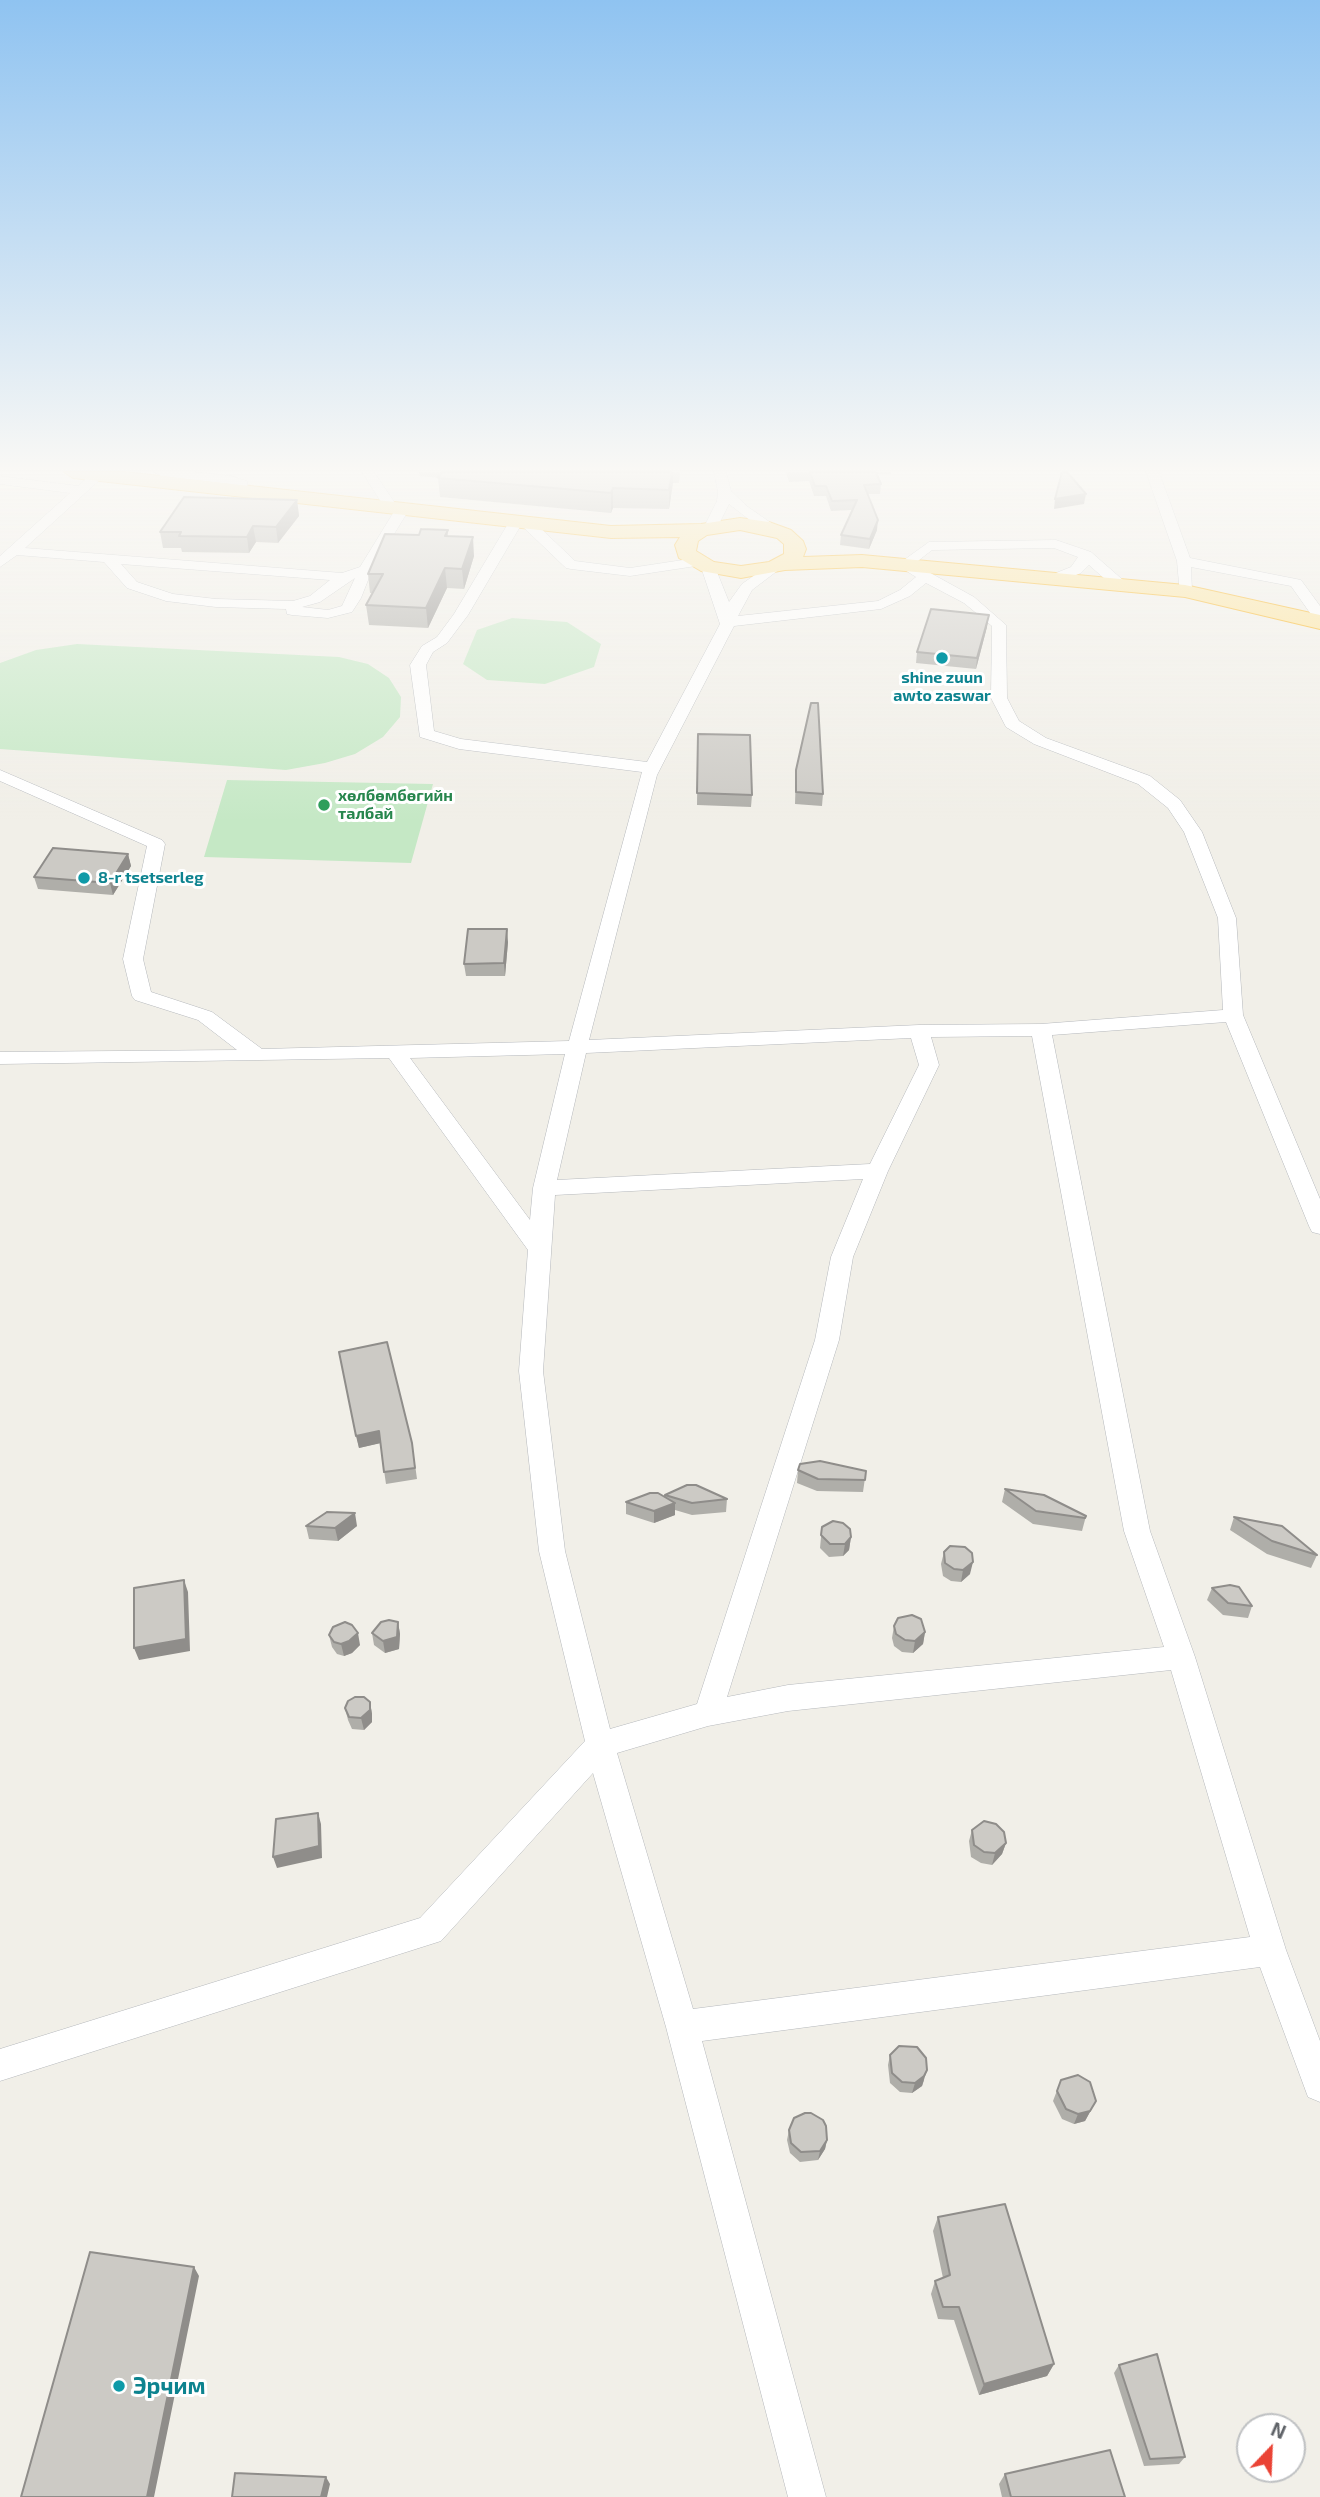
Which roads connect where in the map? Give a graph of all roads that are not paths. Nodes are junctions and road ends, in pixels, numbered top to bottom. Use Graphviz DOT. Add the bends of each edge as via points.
graph roads {
  1 [pos="143,589"];
  2 [pos="328,589"];
  3 [pos="358,589"];
  4 [pos="478,589"];
  5 [pos="714,589"];
  6 [pos="746,589"];
  7 [pos="911,589"];
  8 [pos="948,589"];
  9 [pos="1162,589"];
  10 [pos="1300,589"];
  11 [pos="1185,591"];
  12 [pos="265,606"];
  13 [pos="1320,620"];
  14 [pos="726,622"];
  15 [pos="652,768"];
  16 [pos="0,775"];
  17 [pos="1233,1015"];
  18 [pos="1041,1030"];
  19 [pos="919,1031"];
  20 [pos="577,1047"];
  21 [pos="396,1052"];
  22 [pos="257,1055"];
  23 [pos="0,1058"];
  24 [pos="877,1171"];
  25 [pos="544,1188"];
  26 [pos="1320,1226"];
  27 [pos="538,1247"];
  28 [pos="1181,1657"];
  29 [pos="708,1713"];
  30 [pos="600,1745"];
  31 [pos="1270,1950"];
  32 [pos="682,2027"];
  33 [pos="0,2065"];
  34 [pos="1320,2085"];
  35 [pos="807,2497"];
  1 -- 12 [label="street" via="171,598"];
  2 -- 12 [label="street" via="315,599 294,605"];
  3 -- 12 [label="street" via="347,609 340,612 311,614"];
  4 -- 15 [label="street" via="418,665 426,734 459,744"];
  5 -- 14 [label="street"];
  6 -- 14 [label="street"];
  7 -- 14 [label="street" via="881,605"];
  8 -- 17 [label="street" via="999,625 999,698 1012,724 1040,741 1144,780 1174,804 1193,832 1227,918"];
  9 -- 11 [label="highway"];
  10 -- 13 [label="street"];
  11 -- 13 [label="highway"];
  14 -- 15 [label="street"];
  15 -- 20 [label="street"];
  16 -- 22 [label="street" via="156,844 133,958 142,996 205,1016"];
  17 -- 18 [label="street"];
  17 -- 26 [label="street"];
  18 -- 19 [label="street"];
  18 -- 28 [label="street" via="1137,1531"];
  19 -- 20 [label="street"];
  19 -- 24 [label="street" via="929,1065"];
  20 -- 21 [label="street"];
  20 -- 25 [label="street"];
  21 -- 22 [label="street"];
  21 -- 27 [label="street"];
  22 -- 23 [label="street"];
  24 -- 25 [label="street"];
  24 -- 29 [label="street" via="842,1256 827,1339"];
  25 -- 27 [label="street"];
  27 -- 30 [label="street" via="531,1371 552,1551"];
  28 -- 29 [label="street" via="788,1698"];
  28 -- 31 [label="street"];
  29 -- 30 [label="street"];
  30 -- 32 [label="street"];
  30 -- 33 [label="street" via="430,1930"];
  31 -- 32 [label="street"];
  31 -- 34 [label="street"];
  32 -- 35 [label="street"];
}
